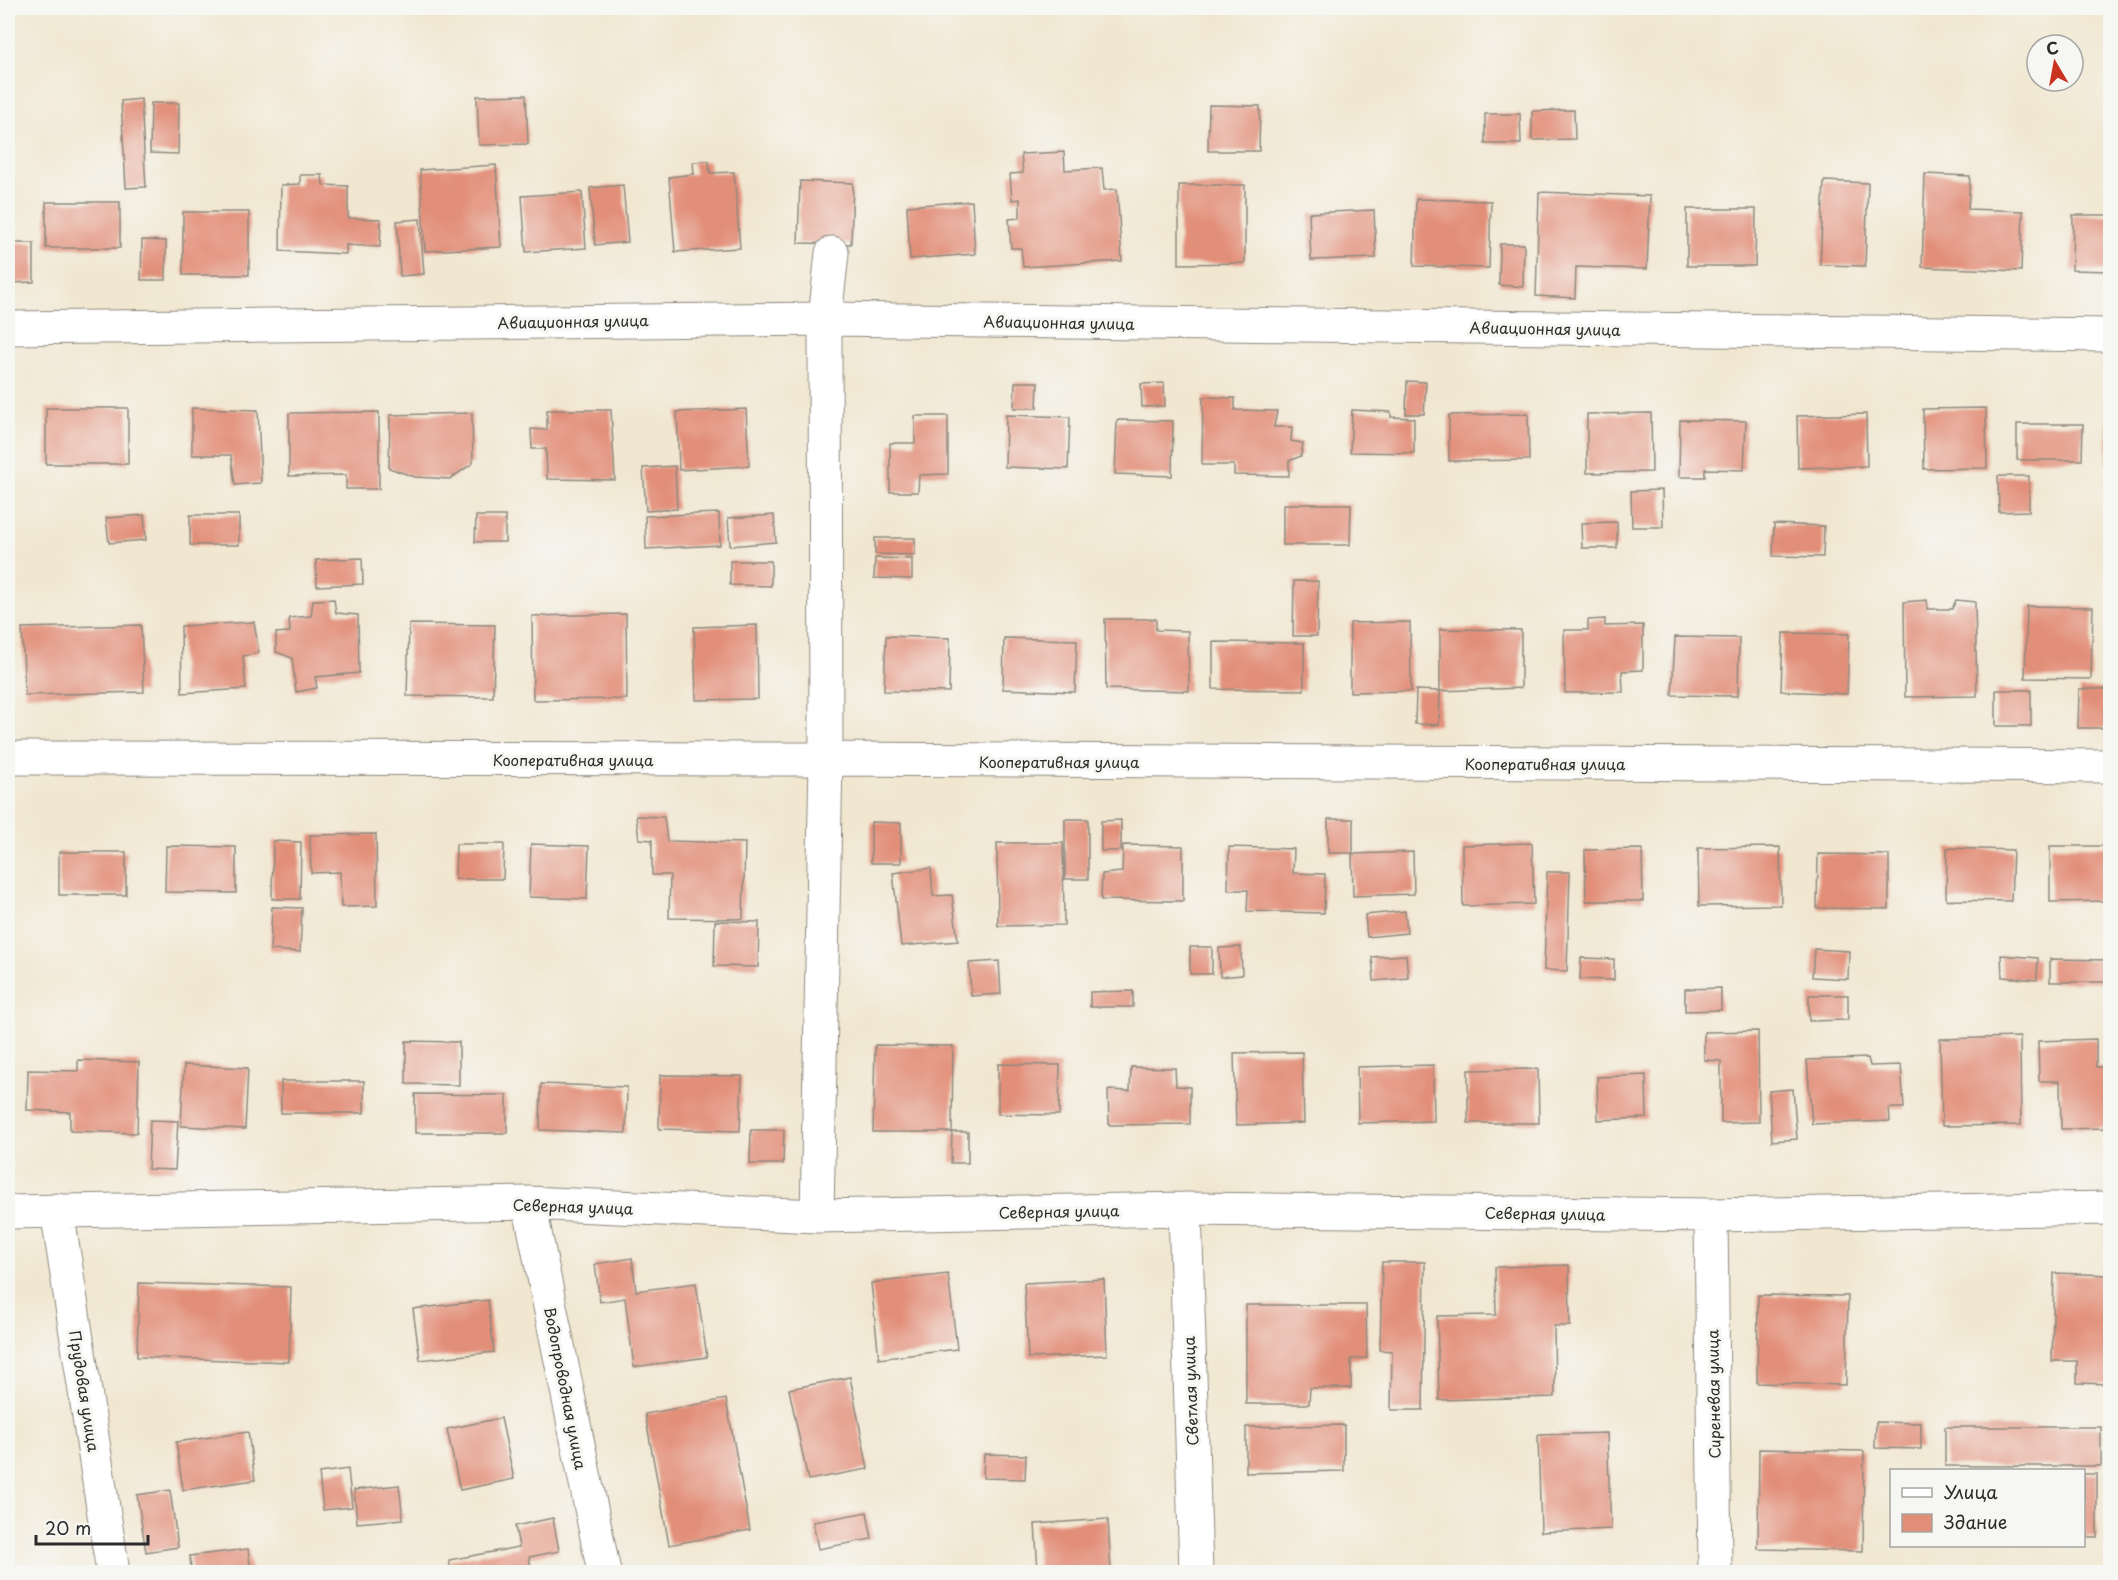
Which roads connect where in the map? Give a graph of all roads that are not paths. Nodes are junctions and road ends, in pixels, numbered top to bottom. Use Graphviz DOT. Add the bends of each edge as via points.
graph roads {
  1 [pos="832,253"];
  2 [pos="825,319"];
  3 [pos="8,328"];
  4 [pos="2110,335"];
  5 [pos="8,758"];
  6 [pos="826,759"];
  7 [pos="2110,766"];
  8 [pos="529,1203"];
  9 [pos="2110,1208"];
  10 [pos="1185,1209"];
  11 [pos="57,1210"];
  12 [pos="8,1212"];
  13 [pos="1711,1215"];
  14 [pos="817,1216"];
  15 [pos="113,1572"];
  16 [pos="604,1572"];
  17 [pos="1196,1572"];
  18 [pos="1715,1572"];
  1 -- 2 [label="street"];
  2 -- 3 [label="street, Авиационная улица"];
  2 -- 4 [label="street, Авиационная улица"];
  2 -- 6 [label="street"];
  5 -- 6 [label="street, Кооперативная улица"];
  6 -- 7 [label="street, Кооперативная улица"];
  6 -- 14 [label="street"];
  8 -- 11 [label="street, Северная улица"];
  8 -- 14 [label="street, Северная улица"];
  8 -- 16 [label="street, Водопроводная улица"];
  9 -- 13 [label="street, Северная улица"];
  10 -- 13 [label="street, Северная улица"];
  10 -- 14 [label="street, Северная улица"];
  10 -- 17 [label="street, Светлая улица"];
  11 -- 12 [label="street, Северная улица"];
  11 -- 15 [label="street, Прудовая улица"];
  13 -- 18 [label="street, Сиреневая улица"];
}
